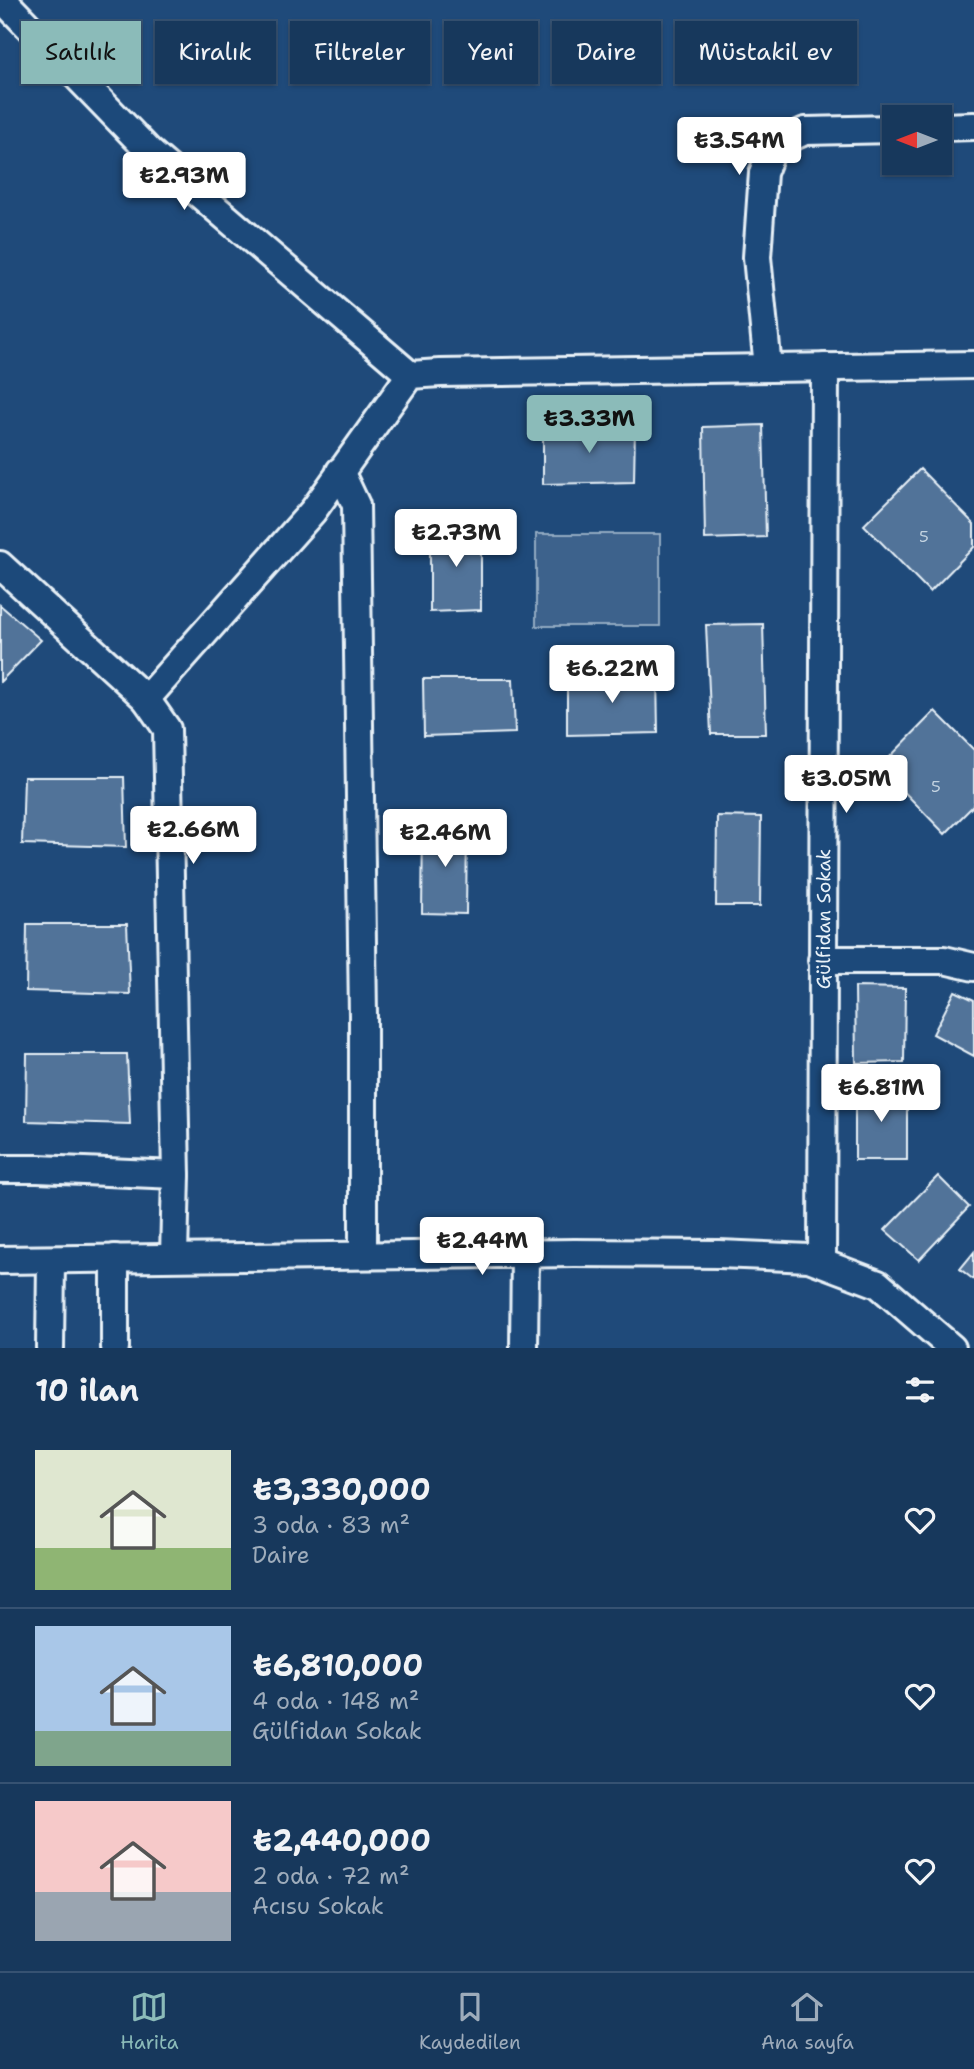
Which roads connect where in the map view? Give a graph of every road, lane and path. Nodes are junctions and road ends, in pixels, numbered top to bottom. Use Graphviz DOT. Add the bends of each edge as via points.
graph roads {
  1 [pos="3,0"];
  2 [pos="974,126"];
  3 [pos="952,127"];
  4 [pos="882,129"];
  5 [pos="974,365"];
  6 [pos="825,367"];
  7 [pos="768,368"];
  8 [pos="410,375"];
  9 [pos="340,471"];
  10 [pos="0,565"];
  11 [pos="146,699"];
  12 [pos="822,960"];
  13 [pos="974,967"];
  14 [pos="0,1169"];
  15 [pos="176,1175"];
  16 [pos="525,1253"];
  17 [pos="363,1255"];
  18 [pos="174,1256"];
  19 [pos="116,1258"];
  20 [pos="0,1259"];
  21 [pos="51,1261"];
  22 [pos="822,1262"];
  23 [pos="50,1348"];
  24 [pos="114,1348"];
  25 [pos="524,1348"];
  26 [pos="952,1348"];
  1 -- 8 [label="street" via="150,152"];
  2 -- 3 [label="street"];
  4 -- 7 [label="street" via="805,131 774,145 763,173 757,257"];
  5 -- 6 [label="street"];
  6 -- 7 [label="street"];
  6 -- 12 [label="street, Gülfidan Sokak"];
  7 -- 8 [label="street"];
  8 -- 9 [label="street"];
  9 -- 11 [label="street" via="313,511"];
  9 -- 17 [label="street" via="356,505"];
  10 -- 11 [label="street"];
  11 -- 15 [label="street" via="167,729"];
  12 -- 13 [label="street" via="944,960"];
  12 -- 22 [label="street, Gülfidan Sokak"];
  14 -- 15 [label="street"];
  15 -- 18 [label="street"];
  16 -- 17 [label="street"];
  16 -- 22 [label="street" via="719,1254"];
  16 -- 25 [label="street"];
  17 -- 18 [label="street"];
  18 -- 19 [label="street"];
  19 -- 21 [label="street"];
  19 -- 24 [label="street"];
  20 -- 21 [label="street"];
  21 -- 23 [label="street"];
  22 -- 26 [label="street" via="878,1284"];
}
